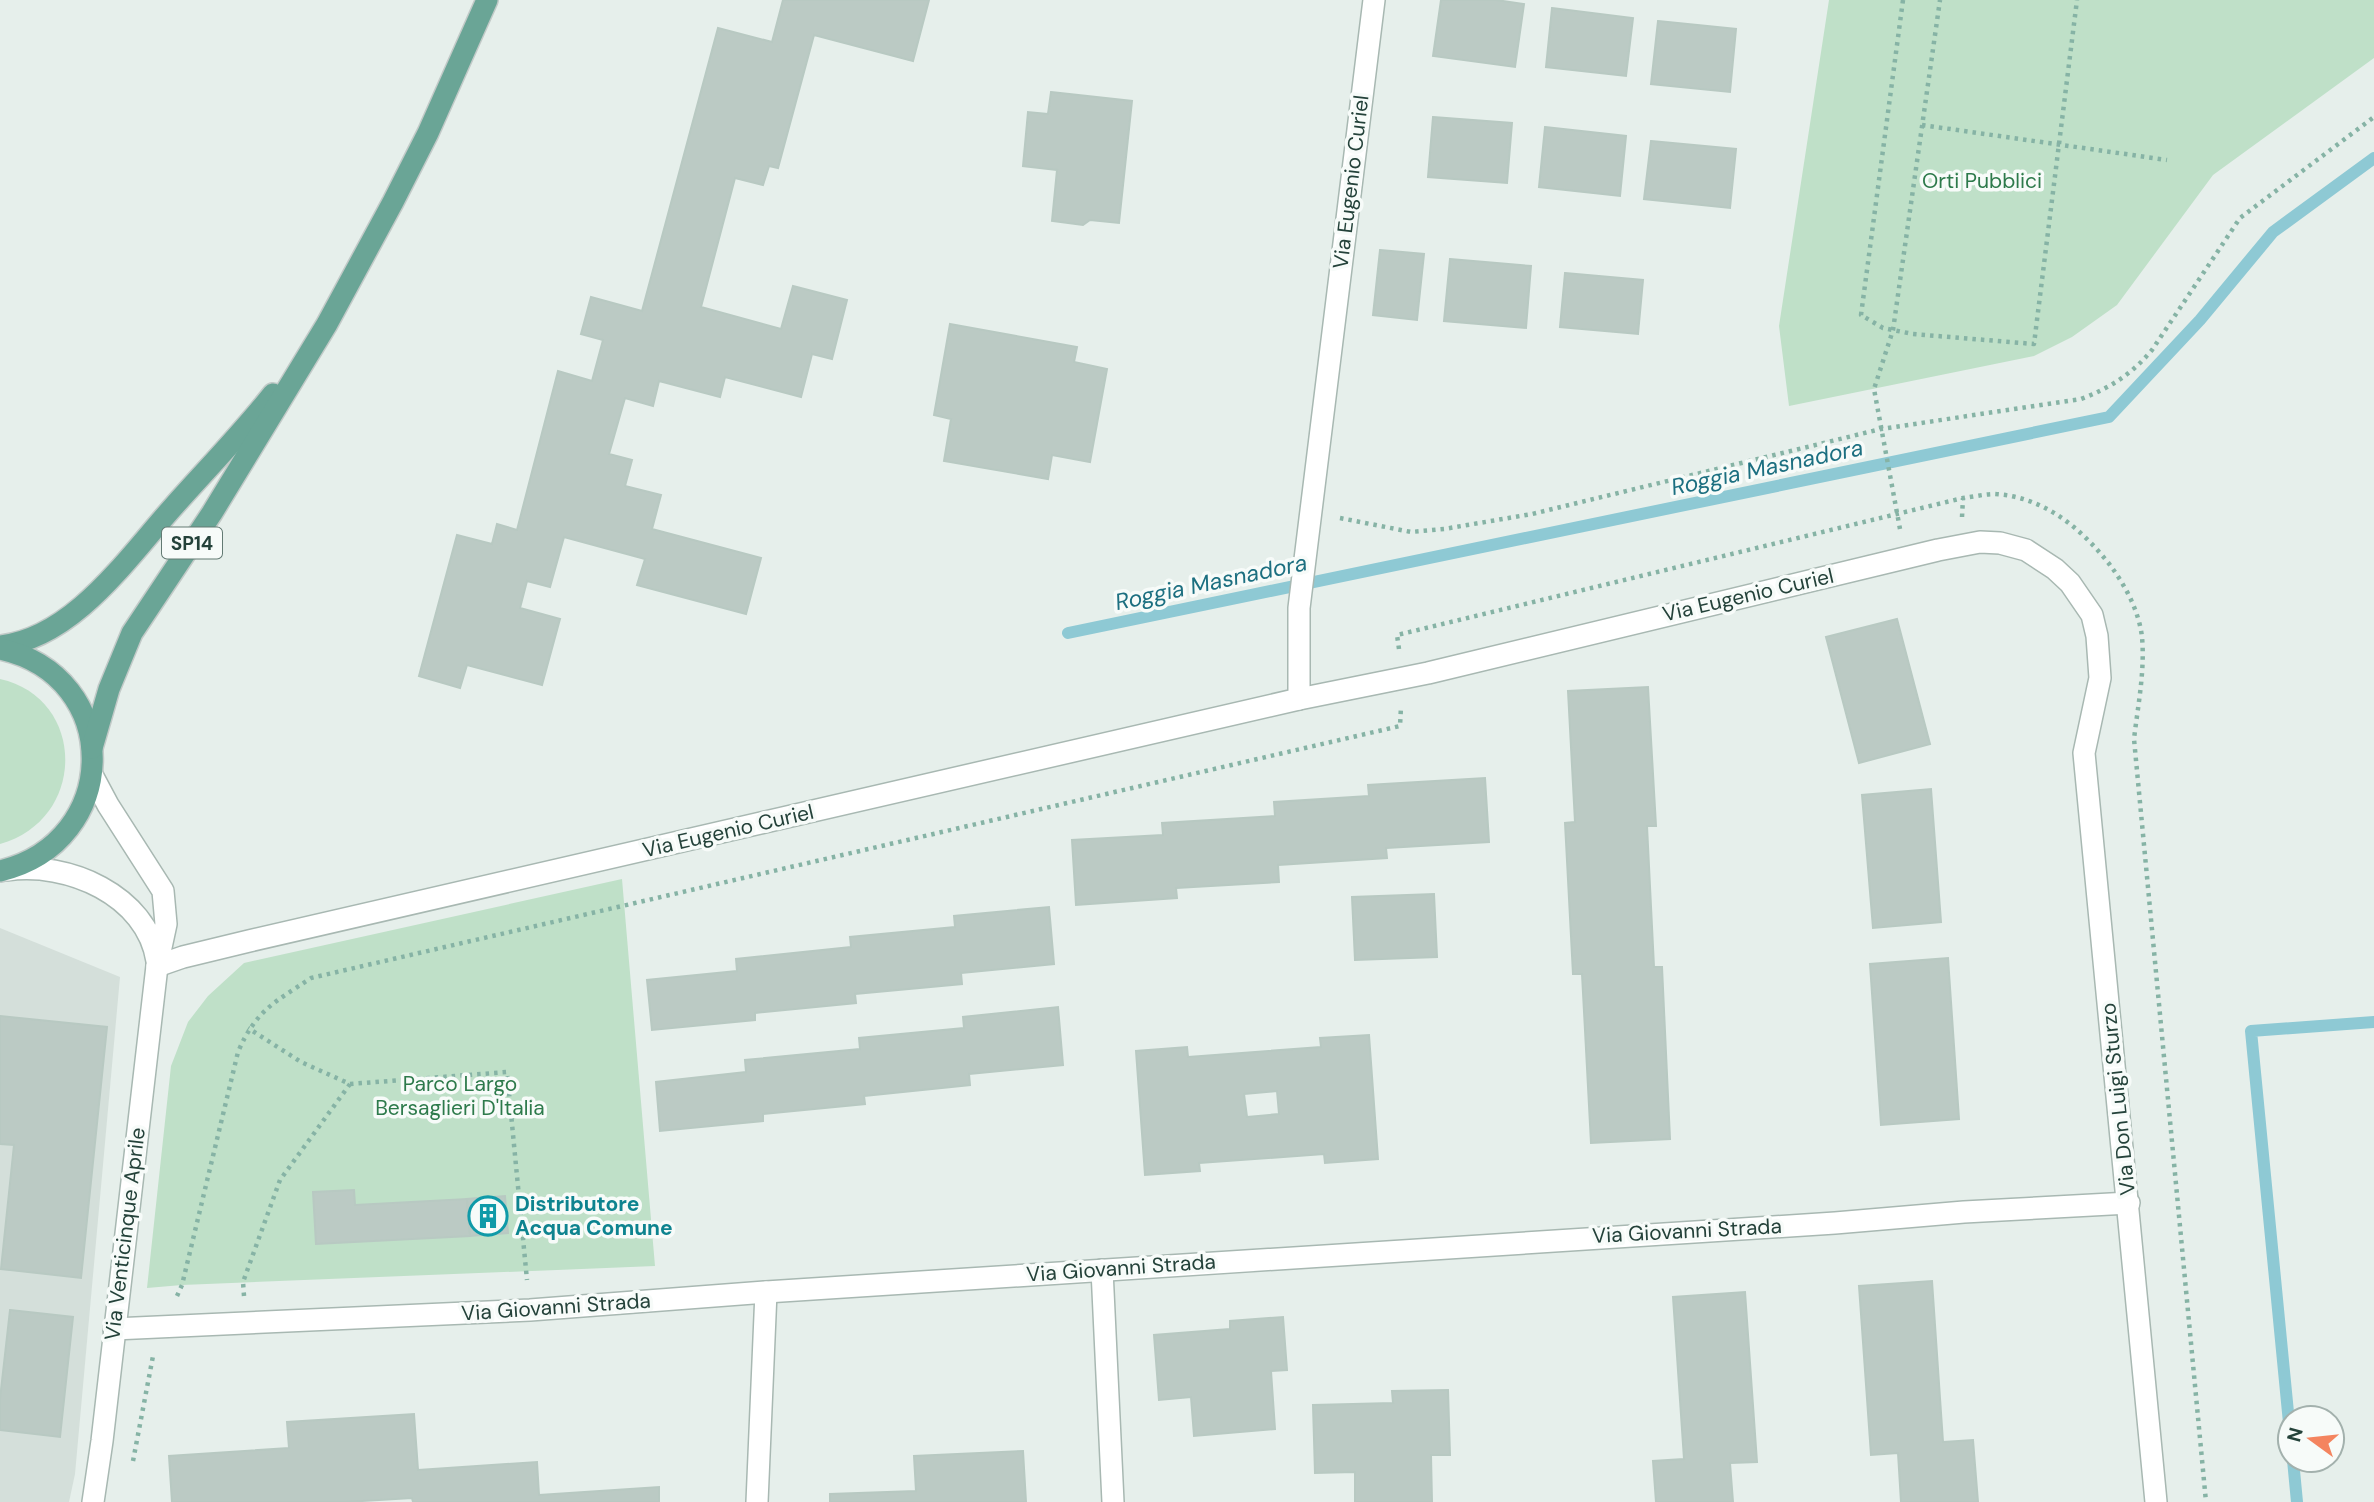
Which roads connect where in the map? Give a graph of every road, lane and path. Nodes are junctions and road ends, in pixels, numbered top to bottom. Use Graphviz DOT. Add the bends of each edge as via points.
graph roads {
  1 [pos="487,0"];
  2 [pos="1374,0"];
  3 [pos="1903,0"];
  4 [pos="1940,0"];
  5 [pos="2077,0"];
  6 [pos="2374,117"];
  7 [pos="1922,125"];
  8 [pos="2059,144"];
  9 [pos="2167,160"];
  10 [pos="1894,330"];
  11 [pos="312,347"];
  12 [pos="1881,429"];
  13 [pos="1312,512"];
  14 [pos="1896,514"];
  15 [pos="1907,557"];
  16 [pos="0,648"];
  17 [pos="1402,678"];
  18 [pos="2096,697"];
  19 [pos="1299,699"];
  20 [pos="92,748"];
  21 [pos="92,775"];
  22 [pos="3,870"];
  23 [pos="157,966"];
  24 [pos="248,1028"];
  25 [pos="350,1084"];
  26 [pos="2129,1203"];
  27 [pos="1102,1270"];
  28 [pos="766,1292"];
  29 [pos="530,1310"];
  30 [pos="246,1324"];
  31 [pos="114,1329"];
  32 [pos="162,1329"];
  33 [pos="132,1464"];
  34 [pos="93,1502"];
  35 [pos="757,1502"];
  36 [pos="1113,1502"];
  37 [pos="2156,1502"];
  38 [pos="2206,1502"];
  1 -- 11 [label="main road, SP14" via="393,202"];
  2 -- 13 [label="street, Via Eugenio Curiel"];
  3 -- 10 [label="path" via="1861,315"];
  4 -- 7 [label="path"];
  5 -- 8 [label="path"];
  6 -- 12 [label="path" via="2240,218 2152,350 2120,381 2081,399"];
  7 -- 8 [label="path"];
  7 -- 10 [label="path"];
  8 -- 9 [label="path"];
  8 -- 10 [label="path" via="2034,344"];
  10 -- 12 [label="path" via="1874,389"];
  11 -- 16 [label="main road, SP14" via="84,604 41,635"];
  11 -- 20 [label="main road, SP14" via="212,513 131,633 108,689"];
  12 -- 13 [label="path" via="1532,514 1444,529 1411,532"];
  12 -- 14 [label="path"];
  13 -- 19 [label="street, Via Eugenio Curiel" via="1299,608"];
  14 -- 15 [label="path"];
  14 -- 17 [label="path" via="1397,635"];
  14 -- 38 [label="path" via="1993,494 2039,505 2075,526 2094,544 2133,605 2142,634 2143,665 2134,739"];
  15 -- 17 [label="street, Via Eugenio Curiel"];
  15 -- 18 [label="street, Via Eugenio Curiel" via="1980,542 2000,543 2026,550 2054,569 2092,615 2101,678"];
  16 -- 20 [label="main road, SP14" via="34,661 61,681 84,715"];
  17 -- 19 [label="street, Via Eugenio Curiel"];
  17 -- 24 [label="path" via="1400,726 311,978 260,1014"];
  18 -- 26 [label="street, Via Don Luigi Sturzo" via="2084,753"];
  19 -- 23 [label="street, Via Eugenio Curiel"];
  20 -- 21 [label="main road, SP14"];
  21 -- 22 [label="main road, SP14" via="82,808 63,837 33,860"];
  21 -- 23 [label="street, Via Venticinque Aprile" via="163,891 166,923"];
  22 -- 23 [label="street, Via Venticinque Aprile" via="49,870 100,886 144,925 154,944"];
  23 -- 31 [label="street, Via Venticinque Aprile"];
  24 -- 25 [label="path" via="301,1062"];
  24 -- 32 [label="path" via="231,1076 182,1284"];
  25 -- 29 [label="path" via="507,1072"];
  25 -- 30 [label="path" via="280,1180 243,1282"];
  26 -- 27 [label="street, Via Giovanni Strada"];
  26 -- 37 [label="street, Via Don Luigi Sturzo"];
  27 -- 28 [label="street, Via Giovanni Strada"];
  27 -- 36 [label="street"];
  28 -- 29 [label="street, Via Giovanni Strada"];
  28 -- 35 [label="street"];
  29 -- 30 [label="street, Via Giovanni Strada"];
  30 -- 32 [label="street, Via Giovanni Strada"];
  31 -- 32 [label="street, Via Giovanni Strada"];
  31 -- 34 [label="street, Via Venticinque Aprile"];
  32 -- 33 [label="path" via="150,1362"];
}
